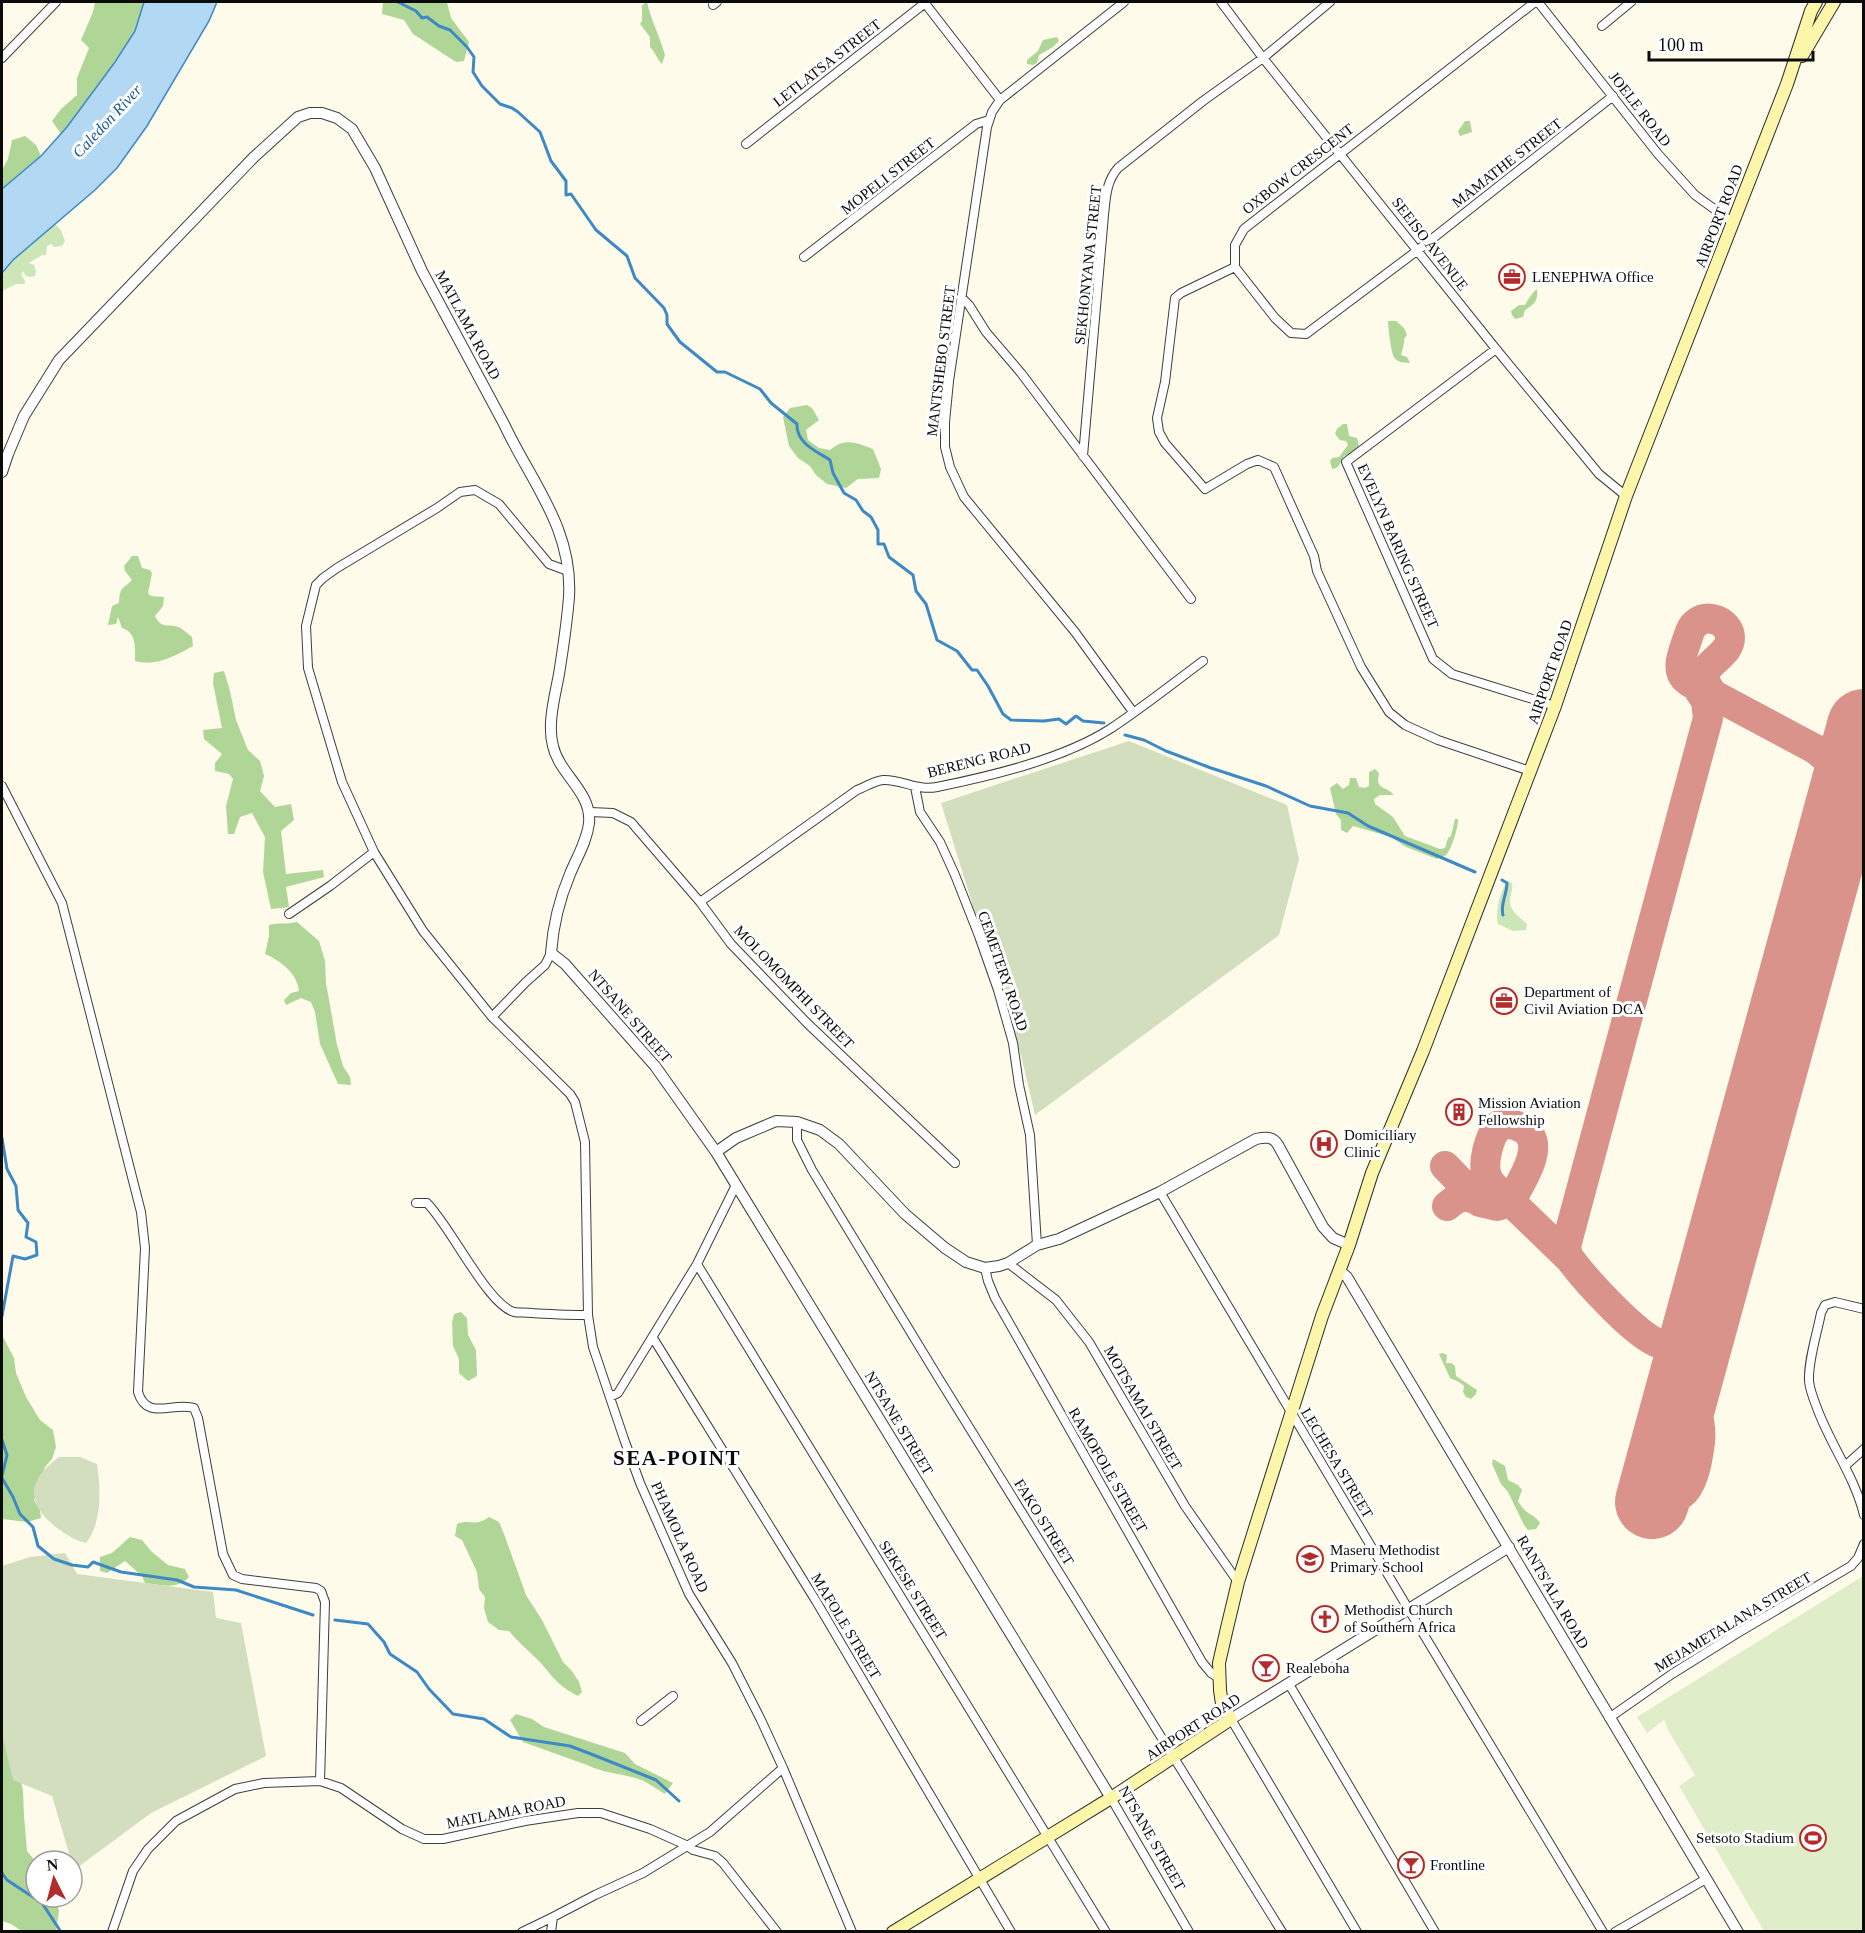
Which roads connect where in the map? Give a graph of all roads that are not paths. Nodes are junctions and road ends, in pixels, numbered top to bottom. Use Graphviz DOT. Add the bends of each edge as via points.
graph roads {
  1 [pos="56,2"];
  2 [pos="924,2"];
  3 [pos="1124,2"];
  4 [pos="1221,2"];
  5 [pos="1330,2"];
  6 [pos="1537,2"];
  7 [pos="1631,2"];
  8 [pos="1834,2"];
  9 [pos="1813,3"];
  10 [pos="1602,26"];
  11 [pos="2,58"];
  12 [pos="1263,58"];
  13 [pos="1787,84"];
  14 [pos="1613,96"];
  15 [pos="1000,100"];
  16 [pos="989,120"];
  17 [pos="746,144"];
  18 [pos="1340,152"];
  19 [pos="1732,222"];
  20 [pos="1418,250"];
  21 [pos="804,256"];
  22 [pos="1235,267"];
  23 [pos="961,297"];
  24 [pos="1496,349"];
  25 [pos="1083,456"];
  26 [pos="2,472"];
  27 [pos="1626,496"];
  28 [pos="568,571"];
  29 [pos="1191,599"];
  30 [pos="1203,661"];
  31 [pos="1555,706"];
  32 [pos="1133,712"];
  33 [pos="1530,771"];
  34 [pos="2,786"];
  35 [pos="915,787"];
  36 [pos="590,812"];
  37 [pos="374,852"];
  38 [pos="700,902"];
  39 [pos="289,914"];
  40 [pos="551,953"];
  41 [pos="492,1017"];
  42 [pos="797,1122"];
  43 [pos="716,1152"];
  44 [pos="955,1163"];
  45 [pos="736,1185"];
  46 [pos="1161,1192"];
  47 [pos="416,1203"];
  48 [pos="1037,1245"];
  49 [pos="1348,1245"];
  50 [pos="1008,1263"];
  51 [pos="697,1264"];
  52 [pos="985,1268"];
  53 [pos="1339,1270"];
  54 [pos="1863,1310"];
  55 [pos="588,1315"];
  56 [pos="653,1338"];
  57 [pos="610,1397"];
  58 [pos="1292,1414"];
  59 [pos="1863,1449"];
  60 [pos="1845,1466"];
  61 [pos="1863,1515"];
  62 [pos="1863,1544"];
  63 [pos="1509,1548"];
  64 [pos="1238,1582"];
  65 [pos="1409,1610"];
  66 [pos="1219,1678"];
  67 [pos="1289,1684"];
  68 [pos="673,1696"];
  69 [pos="1609,1718"];
  70 [pos="1231,1719"];
  71 [pos="641,1721"];
  72 [pos="1173,1756"];
  73 [pos="783,1768"];
  74 [pos="320,1781"];
  75 [pos="1111,1798"];
  76 [pos="1048,1836"];
  77 [pos="686,1845"];
  78 [pos="980,1878"];
  79 [pos="1706,1879"];
  80 [pos="553,1917"];
  81 [pos="112,1932"];
  82 [pos="522,1932"];
  83 [pos="551,1932"];
  84 [pos="777,1932"];
  85 [pos="852,1932"];
  86 [pos="893,1932"];
  87 [pos="1011,1932"];
  88 [pos="1106,1932"];
  89 [pos="1189,1932"];
  90 [pos="1282,1932"];
  91 [pos="1357,1932"];
  92 [pos="1435,1932"];
  93 [pos="1603,1932"];
  94 [pos="1615,1932"];
  95 [pos="1738,1932"];
  1 -- 11 [label="street"];
  2 -- 15 [label="street"];
  2 -- 17 [label="street, LETLATSA STREET"];
  3 -- 15 [label="street"];
  4 -- 12 [label="street, SEEISO AVENUE"];
  5 -- 12 [label="street, SEKHONYANA STREET"];
  6 -- 14 [label="street, JOELE ROAD"];
  6 -- 18 [label="street, OXBOW CRESCENT"];
  7 -- 10 [label="street"];
  8 -- 13 [label="main road, AIRPORT ROAD"];
  9 -- 13 [label="main road, AIRPORT ROAD"];
  12 -- 18 [label="street, SEEISO AVENUE"];
  12 -- 25 [label="street, SEKHONYANA STREET" via="1203,101 1111,177"];
  13 -- 19 [label="main road, AIRPORT ROAD"];
  14 -- 19 [label="street, JOELE ROAD" via="1695,195"];
  14 -- 20 [label="street, MAMATHE STREET"];
  15 -- 16 [label="street, MANTSHEBO STREET"];
  16 -- 21 [label="street, MOPELI STREET" via="975,124"];
  16 -- 23 [label="street, MANTSHEBO STREET"];
  18 -- 20 [label="street, SEEISO AVENUE"];
  18 -- 22 [label="street, OXBOW CRESCENT" via="1244,229 1235,245"];
  19 -- 27 [label="main road, AIRPORT ROAD"];
  20 -- 22 [label="street" via="1306,334 1290,333"];
  20 -- 24 [label="street, SEEISO AVENUE"];
  22 -- 33 [label="street" via="1175,298 1157,418 1165,443 1205,489 1258,460 1274,467 1357,659 1389,712 1405,725 1438,740"];
  23 -- 25 [label="street"];
  23 -- 32 [label="street, MANTSHEBO STREET" via="945,422 950,467 964,497 1075,632"];
  24 -- 27 [label="street, SEEISO AVENUE" via="1599,474"];
  24 -- 31 [label="street, EVELYN BARING STREET" via="1346,462 1433,659 1452,674"];
  25 -- 29 [label="street"];
  26 -- 28 [label="street, MATLAMA ROAD" via="24,416 59,360 275,137 298,117 322,113 338,118 352,129 370,158 422,271 546,501 562,539"];
  27 -- 31 [label="main road, AIRPORT ROAD"];
  28 -- 36 [label="street, MATLAMA ROAD" via="569,595 552,746"];
  28 -- 37 [label="street, PHAMOLA ROAD" via="549,564 499,504 475,490 460,492 316,585 306,626 308,668 342,782"];
  30 -- 32 [label="street, BERENG ROAD"];
  31 -- 33 [label="main road, AIRPORT ROAD"];
  32 -- 35 [label="street, BERENG ROAD" via="1110,729 1035,761 933,788"];
  33 -- 49 [label="main road, AIRPORT ROAD" via="1372,1173"];
  34 -- 74 [label="street" via="62,903 141,1212 145,1248 138,1392 151,1408 194,1408 223,1554 232,1575 316,1588 322,1595 325,1610"];
  35 -- 38 [label="street, BERENG ROAD" via="880,780 857,790"];
  35 -- 48 [label="street, CEMETERY ROAD" via="920,813 940,842 979,936 1013,1043 1030,1136"];
  36 -- 38 [label="street, MOLOMOMPHI STREET" via="613,813 631,822"];
  36 -- 40 [label="street" via="586,838 553,928"];
  37 -- 39 [label="street"];
  37 -- 41 [label="street, PHAMOLA ROAD" via="423,931"];
  38 -- 44 [label="street, MOLOMOMPHI STREET" via="731,944 808,1024"];
  40 -- 41 [label="street" via="545,965"];
  40 -- 43 [label="street, NTSANE STREET" via="655,1066"];
  41 -- 55 [label="street, PHAMOLA ROAD" via="575,1102 585,1142"];
  42 -- 43 [label="street" via="776,1121 736,1138"];
  42 -- 52 [label="street" via="820,1130 839,1144 905,1214 945,1248 966,1262"];
  42 -- 72 [label="street, FAKO STREET" via="797,1140 812,1170"];
  43 -- 45 [label="street, NTSANE STREET"];
  45 -- 51 [label="street"];
  45 -- 75 [label="street, NTSANE STREET"];
  46 -- 48 [label="street" via="1059,1239"];
  46 -- 49 [label="street" via="1256,1139 1271,1138 1323,1227 1333,1238"];
  46 -- 58 [label="street, LECHESA STREET"];
  47 -- 55 [label="street" via="427,1203 438,1214 489,1293 502,1306 514,1312"];
  48 -- 50 [label="street"];
  49 -- 53 [label="main road, AIRPORT ROAD"];
  50 -- 52 [label="street"];
  50 -- 64 [label="street, MOTSAMAI STREET" via="1056,1300 1089,1342 1185,1506"];
  51 -- 56 [label="street"];
  51 -- 76 [label="street, SEKESE STREET"];
  52 -- 66 [label="street, RAMOFOLE STREET" via="995,1298 1202,1662"];
  53 -- 58 [label="main road, AIRPORT ROAD"];
  53 -- 63 [label="street, RANTS'ALA ROAD" via="1347,1277"];
  54 -- 60 [label="street" via="1835,1302 1825,1305 1810,1367 1812,1394"];
  55 -- 57 [label="street, PHAMOLA ROAD" via="593,1347"];
  56 -- 57 [label="street" via="618,1393"];
  56 -- 78 [label="street, MAFOLE STREET" via="816,1601"];
  57 -- 73 [label="street, PHAMOLA ROAD" via="640,1483 679,1573 746,1689"];
  58 -- 64 [label="main road, AIRPORT ROAD"];
  58 -- 65 [label="street, LECHESA STREET"];
  59 -- 60 [label="street"];
  60 -- 61 [label="street"];
  62 -- 69 [label="street, MEJAMETALANA STREET" via="1851,1566 1672,1674"];
  63 -- 65 [label="street, AIRPORT ROAD"];
  63 -- 69 [label="street, RANTS'ALA ROAD"];
  64 -- 66 [label="main road, AIRPORT ROAD"];
  65 -- 67 [label="street, AIRPORT ROAD"];
  65 -- 93 [label="street, LECHESA STREET"];
  66 -- 70 [label="main road, AIRPORT ROAD" via="1222,1704"];
  67 -- 70 [label="street, AIRPORT ROAD"];
  67 -- 92 [label="street"];
  68 -- 71 [label="street"];
  69 -- 79 [label="street, RANTS'ALA ROAD"];
  70 -- 72 [label="main road, AIRPORT ROAD"];
  70 -- 91 [label="street"];
  72 -- 75 [label="main road, AIRPORT ROAD"];
  72 -- 90 [label="street, FAKO STREET"];
  73 -- 77 [label="street" via="710,1832"];
  73 -- 85 [label="street, PHAMOLA ROAD"];
  74 -- 77 [label="street, MATLAMA ROAD" via="341,1788 424,1839 602,1812"];
  74 -- 81 [label="street, MATLAMA ROAD" via="264,1783 235,1790 176,1821 133,1871"];
  75 -- 76 [label="main road, AIRPORT ROAD"];
  75 -- 89 [label="street, NTSANE STREET"];
  76 -- 78 [label="main road, AIRPORT ROAD"];
  76 -- 88 [label="street, SEKESE STREET"];
  77 -- 80 [label="street" via="643,1873"];
  77 -- 84 [label="street, MATLAMA ROAD" via="723,1863"];
  78 -- 86 [label="main road, AIRPORT ROAD"];
  78 -- 87 [label="street, MAFOLE STREET"];
  79 -- 94 [label="street"];
  79 -- 95 [label="street, RANTS'ALA ROAD"];
  80 -- 82 [label="street"];
  80 -- 83 [label="street"];
}
